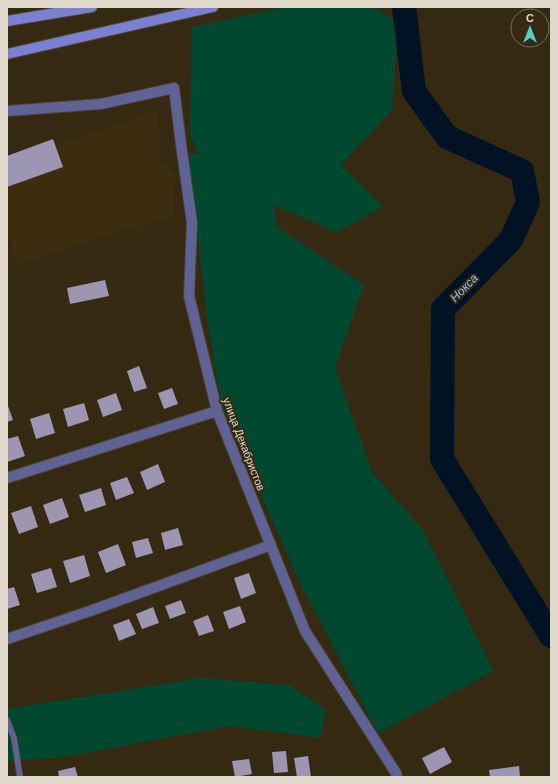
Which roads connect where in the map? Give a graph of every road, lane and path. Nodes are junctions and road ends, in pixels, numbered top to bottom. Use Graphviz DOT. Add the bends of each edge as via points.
graph roads {
  1 [pos="92,7"];
  2 [pos="213,7"];
  3 [pos="7,21"];
  4 [pos="7,54"];
  5 [pos="7,111"];
  6 [pos="217,411"];
  7 [pos="7,478"];
  8 [pos="271,545"];
  9 [pos="7,639"];
  10 [pos="7,720"];
  11 [pos="20,777"];
  12 [pos="397,777"];
  1 -- 3 [label="main road"];
  2 -- 4 [label="main road"];
  5 -- 6 [label="street, улица Декабристов" via="101,104 174,88 192,223 189,296"];
  6 -- 7 [label="street"];
  6 -- 8 [label="street, улица Декабристов"];
  8 -- 9 [label="street"];
  8 -- 12 [label="street, улица Декабристов" via="305,630"];
  10 -- 11 [label="lane" via="14,738"];
}
